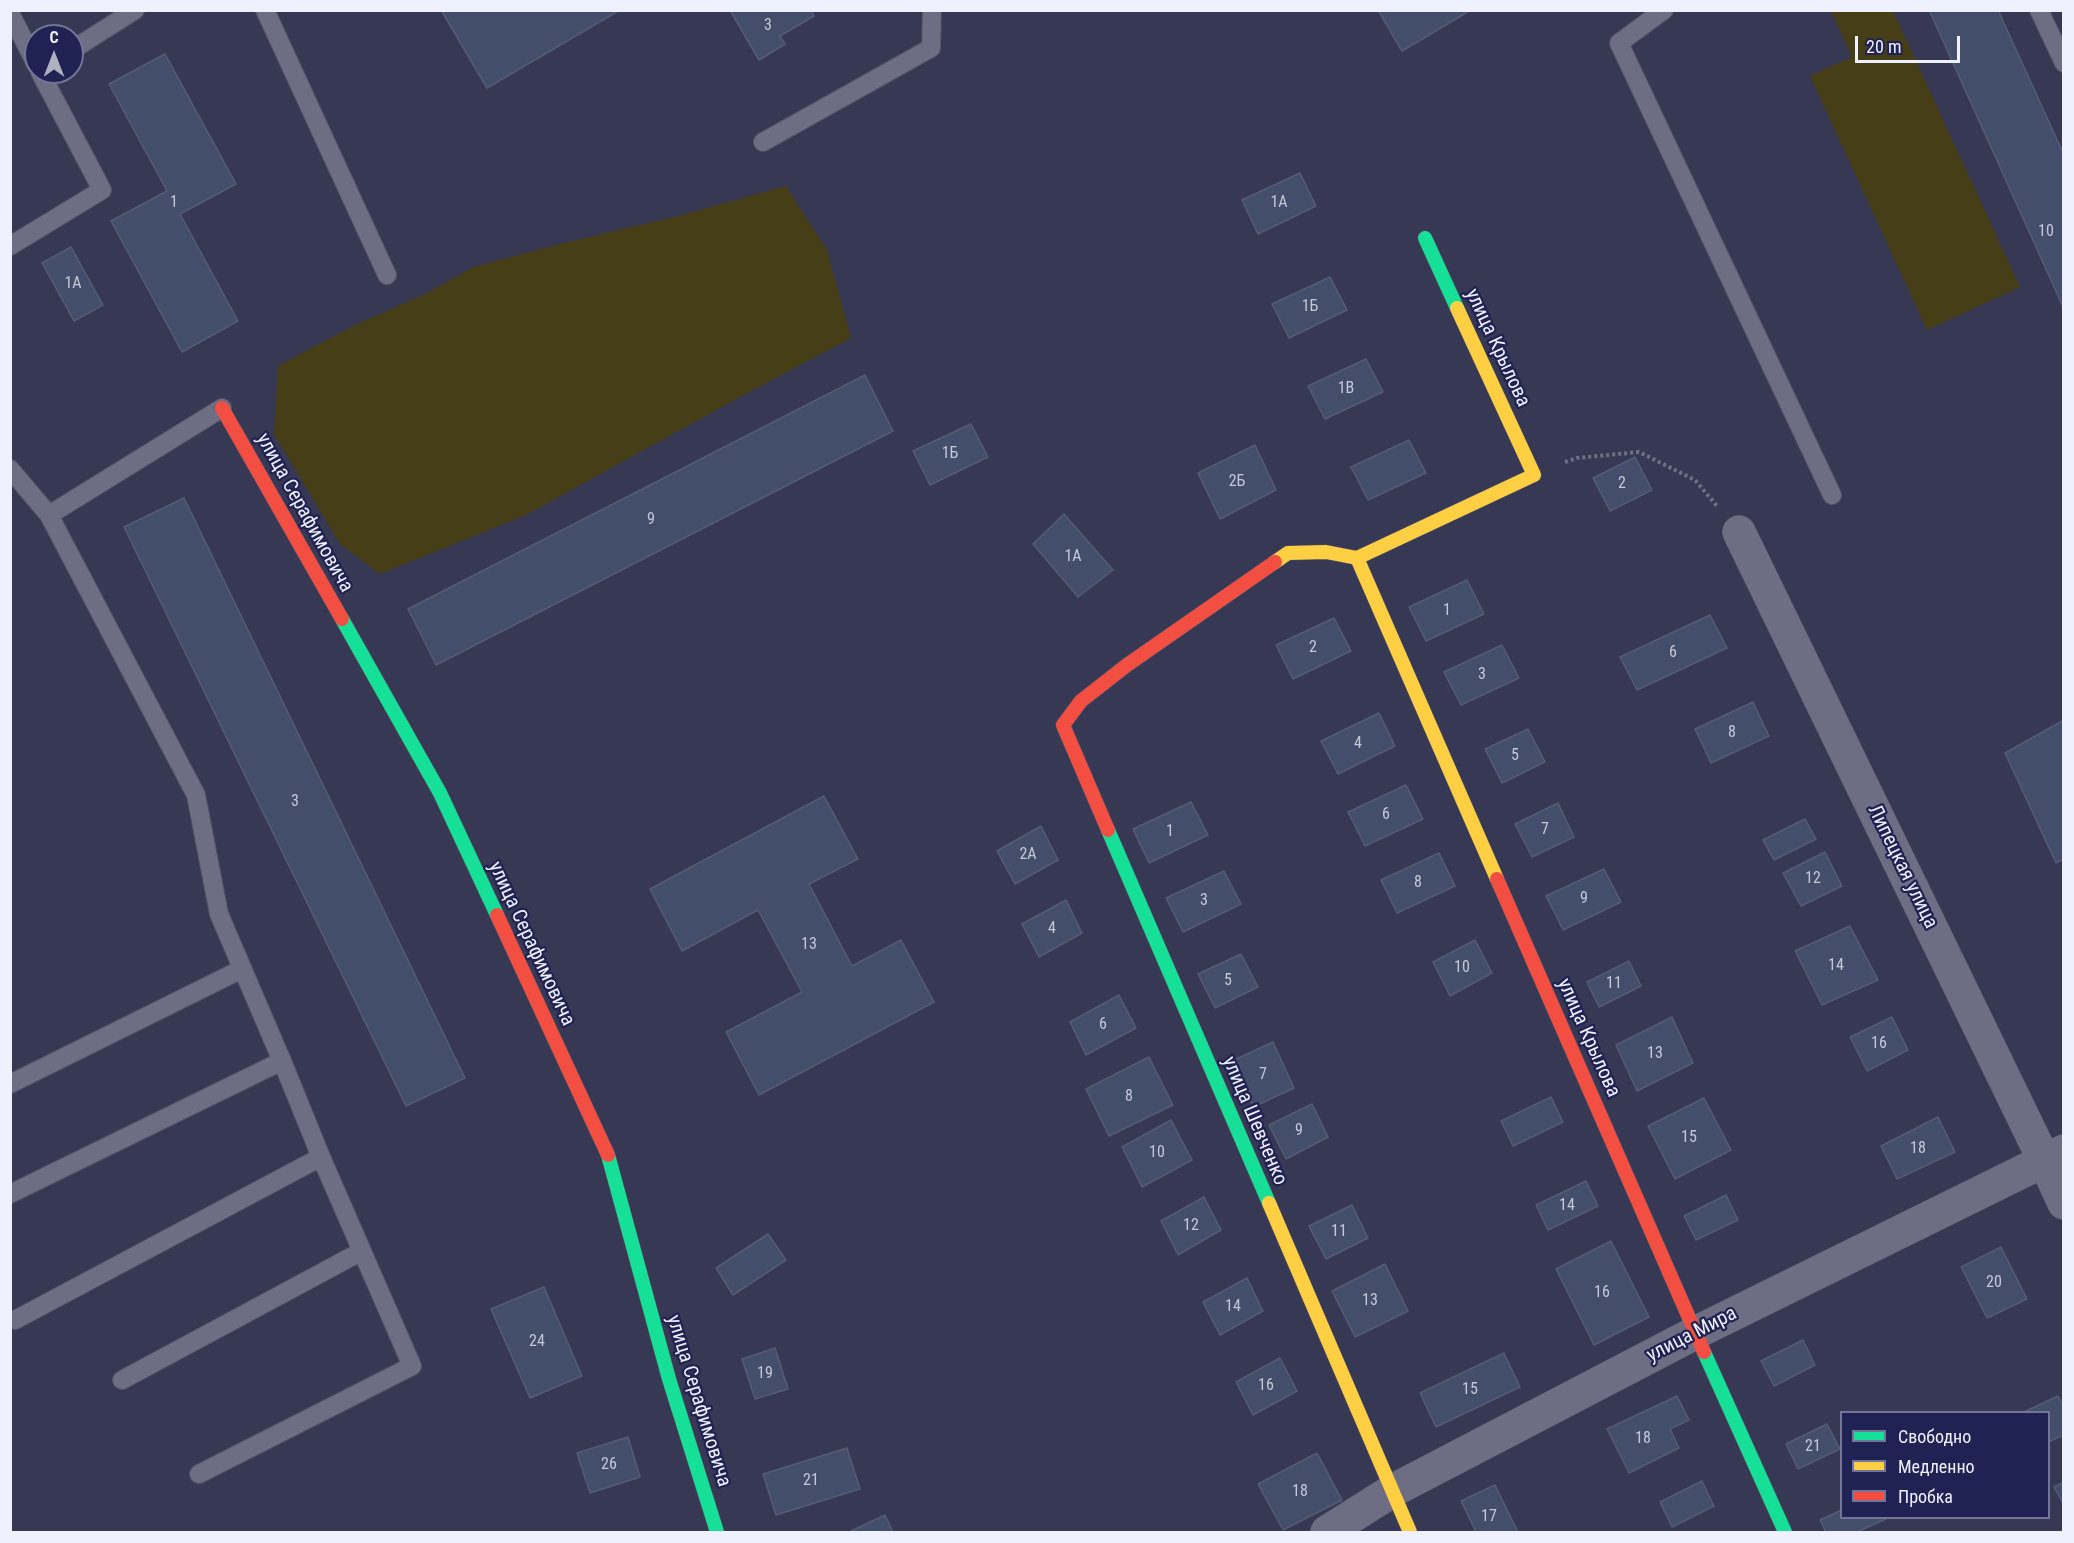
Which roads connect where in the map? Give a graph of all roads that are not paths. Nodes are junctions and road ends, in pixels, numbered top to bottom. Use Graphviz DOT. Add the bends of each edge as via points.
graph roads {
  1 [pos="135,10"];
  2 [pos="265,10"];
  3 [pos="932,10"];
  4 [pos="1664,10"];
  5 [pos="2039,10"];
  6 [pos="10,13"];
  7 [pos="24,40"];
  8 [pos="84,42"];
  9 [pos="2064,63"];
  10 [pos="46,84"];
  11 [pos="763,142"];
  12 [pos="1425,238"];
  13 [pos="10,246"];
  14 [pos="387,275"];
  15 [pos="222,408"];
  16 [pos="10,469"];
  17 [pos="1832,495"];
  18 [pos="49,515"];
  19 [pos="1739,532"];
  20 [pos="1358,558"];
  21 [pos="242,969"];
  22 [pos="282,1061"];
  23 [pos="10,1084"];
  24 [pos="2054,1156"];
  25 [pos="321,1157"];
  26 [pos="10,1194"];
  27 [pos="2064,1203"];
  28 [pos="362,1251"];
  29 [pos="15,1320"];
  30 [pos="1695,1333"];
  31 [pos="122,1380"];
  32 [pos="199,1474"];
  33 [pos="1392,1491"];
  34 [pos="717,1533"];
  35 [pos="1327,1533"];
  36 [pos="1410,1533"];
  37 [pos="1785,1533"];
  1 -- 8 [label="lane"];
  2 -- 14 [label="lane"];
  3 -- 11 [label="lane" via="931,48"];
  4 -- 17 [label="lane" via="1619,43"];
  5 -- 9 [label="lane"];
  6 -- 7 [label="lane"];
  10 -- 13 [label="lane" via="102,190"];
  12 -- 20 [label="street, улица Крылова" via="1534,475"];
  15 -- 18 [label="lane"];
  15 -- 34 [label="street, улица Серафимовича" via="440,793 608,1154 669,1379"];
  16 -- 18 [label="lane"];
  18 -- 21 [label="lane" via="196,795 219,914"];
  19 -- 24 [label="street, Липецкая улица"];
  20 -- 30 [label="street, улица Крылова"];
  20 -- 33 [label="street, улица Шевченко" via="1326,552 1287,553 1127,665 1081,701 1063,725"];
  21 -- 22 [label="lane"];
  21 -- 23 [label="lane"];
  22 -- 25 [label="lane"];
  22 -- 26 [label="lane"];
  24 -- 27 [label="street, Липецкая улица"];
  24 -- 30 [label="street, улица Мира"];
  25 -- 28 [label="lane"];
  25 -- 29 [label="lane"];
  28 -- 31 [label="lane"];
  28 -- 32 [label="lane" via="412,1366"];
  30 -- 33 [label="street, улица Мира"];
  30 -- 37 [label="street, улица Крылова"];
  33 -- 35 [label="street, улица Мира"];
  33 -- 36 [label="street, улица Шевченко"];
}
